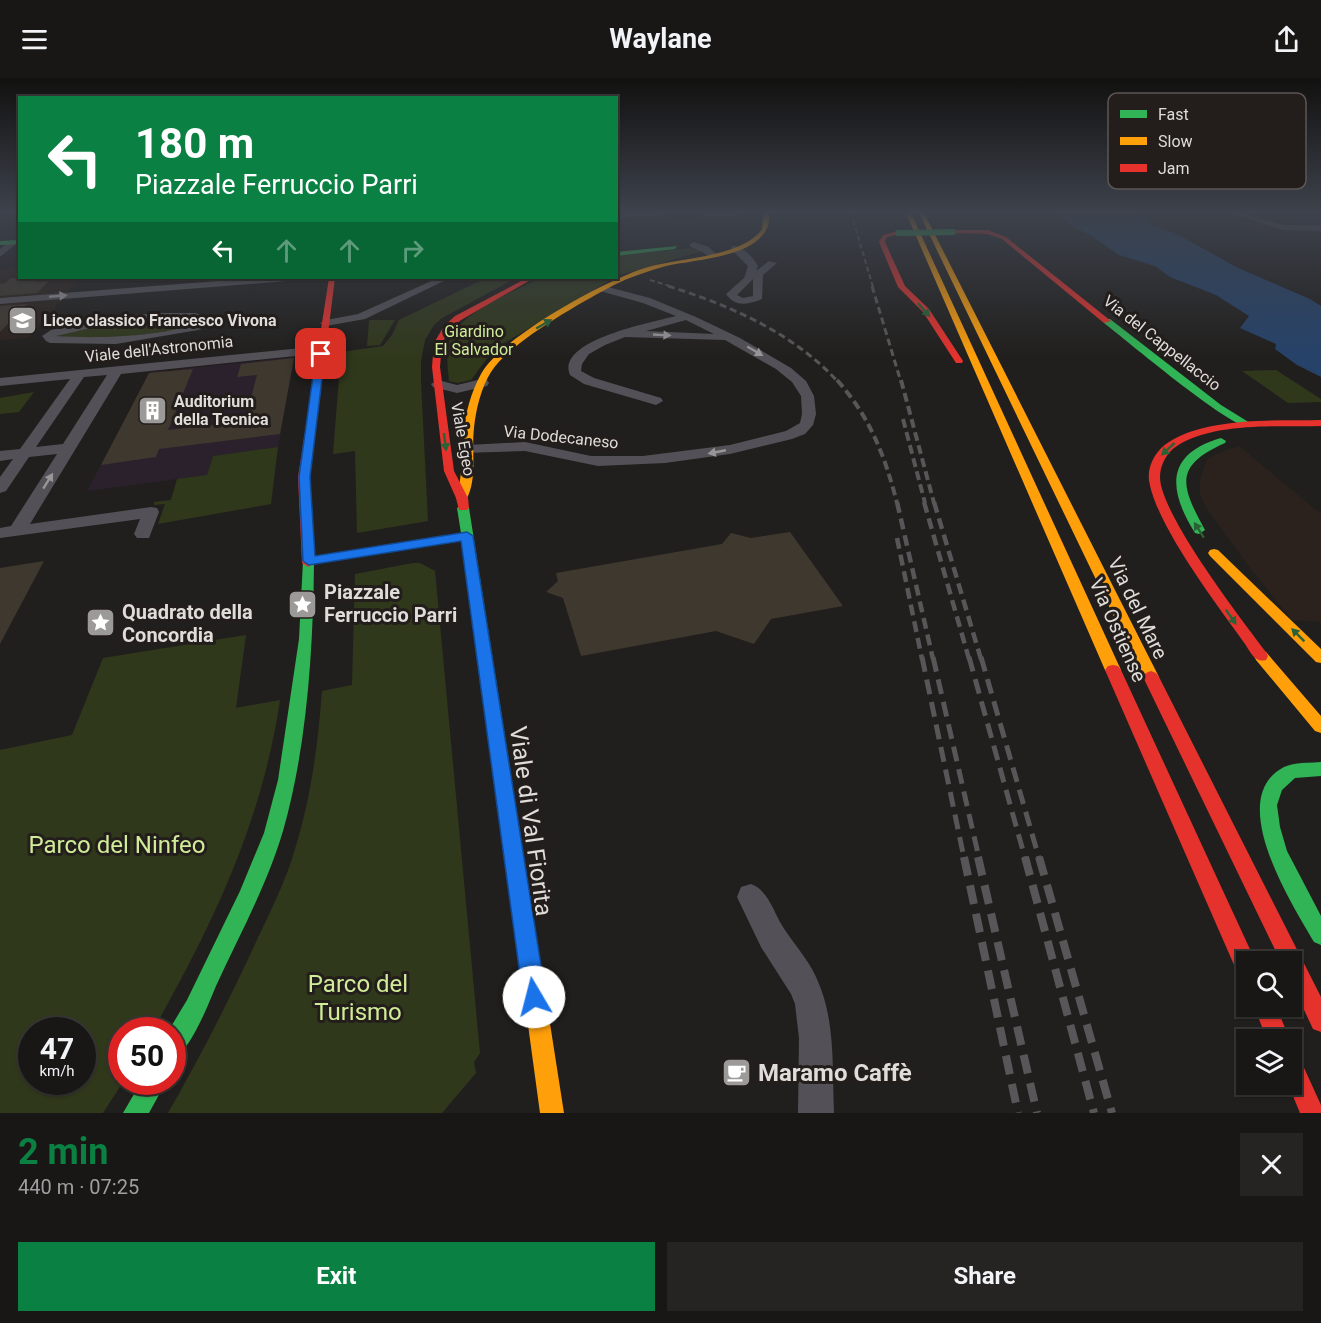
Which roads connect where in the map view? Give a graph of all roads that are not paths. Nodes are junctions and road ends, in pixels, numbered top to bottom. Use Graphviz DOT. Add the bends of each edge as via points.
graph roads {
  1 [pos="680,261"];
  2 [pos="751,261"];
  3 [pos="890,261"];
  4 [pos="930,261"];
  5 [pos="945,261"];
  6 [pos="1033,261"];
  7 [pos="772,263"];
  8 [pos="159,279"];
  9 [pos="274,279"];
  10 [pos="332,279"];
  11 [pos="443,279"];
  12 [pos="529,279"];
  13 [pos="153,288"];
  14 [pos="604,289"];
  15 [pos="0,301"];
  16 [pos="685,317"];
  17 [pos="133,318"];
  18 [pos="624,333"];
  19 [pos="730,339"];
  20 [pos="323,341"];
  21 [pos="114,355"];
  22 [pos="80,374"];
  23 [pos="0,382"];
  24 [pos="482,383"];
  25 [pos="438,384"];
  26 [pos="656,401"];
  27 [pos="996,406"];
  28 [pos="1321,423"];
  29 [pos="1246,425"];
  30 [pos="1280,428"];
  31 [pos="1321,430"];
  32 [pos="68,448"];
  33 [pos="468,450"];
  34 [pos="24,453"];
  35 [pos="0,456"];
  36 [pos="0,488"];
  37 [pos="462,498"];
  38 [pos="9,532"];
  39 [pos="143,534"];
  40 [pos="467,536"];
  41 [pos="1214,553"];
  42 [pos="309,561"];
  43 [pos="1251,609"];
  44 [pos="1321,658"];
  45 [pos="1321,727"];
  46 [pos="1321,769"];
  47 [pos="751,897"];
  48 [pos="1321,935"];
  49 [pos="1239,951"];
  50 [pos="186,1021"];
  51 [pos="1321,1021"];
  52 [pos="1302,1090"];
  53 [pos="146,1095"];
  54 [pos="135,1113"];
  55 [pos="552,1113"];
  56 [pos="816,1113"];
  57 [pos="1312,1113"];
  1 -- 14 [label="main road, Viale Egeo" via="648,269"];
  2 -- 7 [label="street" via="753,266 748,279 732,294 737,300 758,297 758,274"];
  3 -- 27 [label="main road, Via del Cappellaccio, one-way, bridge" via="904,290 929,316 978,388"];
  4 -- 27 [label="main road, Via Ostiense"];
  5 -- 51 [label="main road, Via del Mare"];
  29 -- 6 [label="main road, Via del Cappellaccio, one-way, bridge"];
  8 -- 13 [label="street"];
  9 -- 13 [label="street"];
  10 -- 20 [label="main road"];
  11 -- 20 [label="street, Viale dell'Astronomia" via="361,317"];
  12 -- 25 [label="main road, Viale Egeo" via="450,324 437,349"];
  15 -- 13 [label="street, one-way"];
  13 -- 17 [label="street"];
  14 -- 16 [label="street, Via Dodecaneso" via="634,296"];
  24 -- 14 [label="main road, Viale Egeo, one-way" via="492,363 507,347"];
  16 -- 18 [label="street, Via Dodecaneso"];
  16 -- 19 [label="street, Via Dodecaneso"];
  17 -- 21 [label="street" via="70,328 48,336"];
  17 -- 21 [label="street" via="195,316 212,320"];
  18 -- 19 [label="street, Via Dodecaneso, one-way"];
  18 -- 26 [label="street, Via Dodecaneso" via="591,347 576,362 574,372 589,381"];
  19 -- 33 [label="street, Via Dodecaneso, one-way" via="800,382 808,399 810,418 806,426 740,447 676,458 590,460 510,446"];
  20 -- 21 [label="street, Viale dell'Astronomia"];
  20 -- 42 [label="main road" via="304,477"];
  21 -- 22 [label="street, Viale dell'Astronomia" via="99,372"];
  21 -- 32 [label="street"];
  22 -- 23 [label="street, Viale dell'Astronomia"];
  22 -- 34 [label="street"];
  24 -- 25 [label="street, Viale Egeo" via="457,389"];
  24 -- 33 [label="main road, Viale Egeo" via="470,422"];
  25 -- 37 [label="main road, Viale Egeo, one-way" via="449,471"];
  27 -- 49 [label="main road, Via Ostiense"];
  28 -- 30 [label="main road"];
  29 -- 30 [label="main road"];
  29 -- 45 [label="main road, one-way" via="1187,436 1167,448 1153,472 1156,495 1238,626"];
  30 -- 31 [label="main road"];
  41 -- 30 [label="main road, one-way" via="1184,504 1179,473 1199,450"];
  32 -- 34 [label="street"];
  38 -- 32 [label="street, one-way"];
  33 -- 37 [label="main road, Viale Egeo" via="469,482"];
  34 -- 35 [label="street"];
  34 -- 36 [label="street"];
  37 -- 40 [label="main road, Viale Egeo"];
  38 -- 39 [label="street" via="151,512"];
  40 -- 42 [label="main road"];
  40 -- 55 [label="main road, Viale di Val Fiorita"];
  41 -- 43 [label="main road"];
  44 -- 41 [label="main road, one-way"];
  42 -- 50 [label="main road" via="306,639 287,780 269,842 238,919"];
  46 -- 48 [label="main road" via="1301,769 1281,778 1268,795 1266,813 1287,871"];
  47 -- 56 [label="street" via="808,994 814,1016"];
  52 -- 57 [label="main road"];
  53 -- 54 [label="main road"];
}
